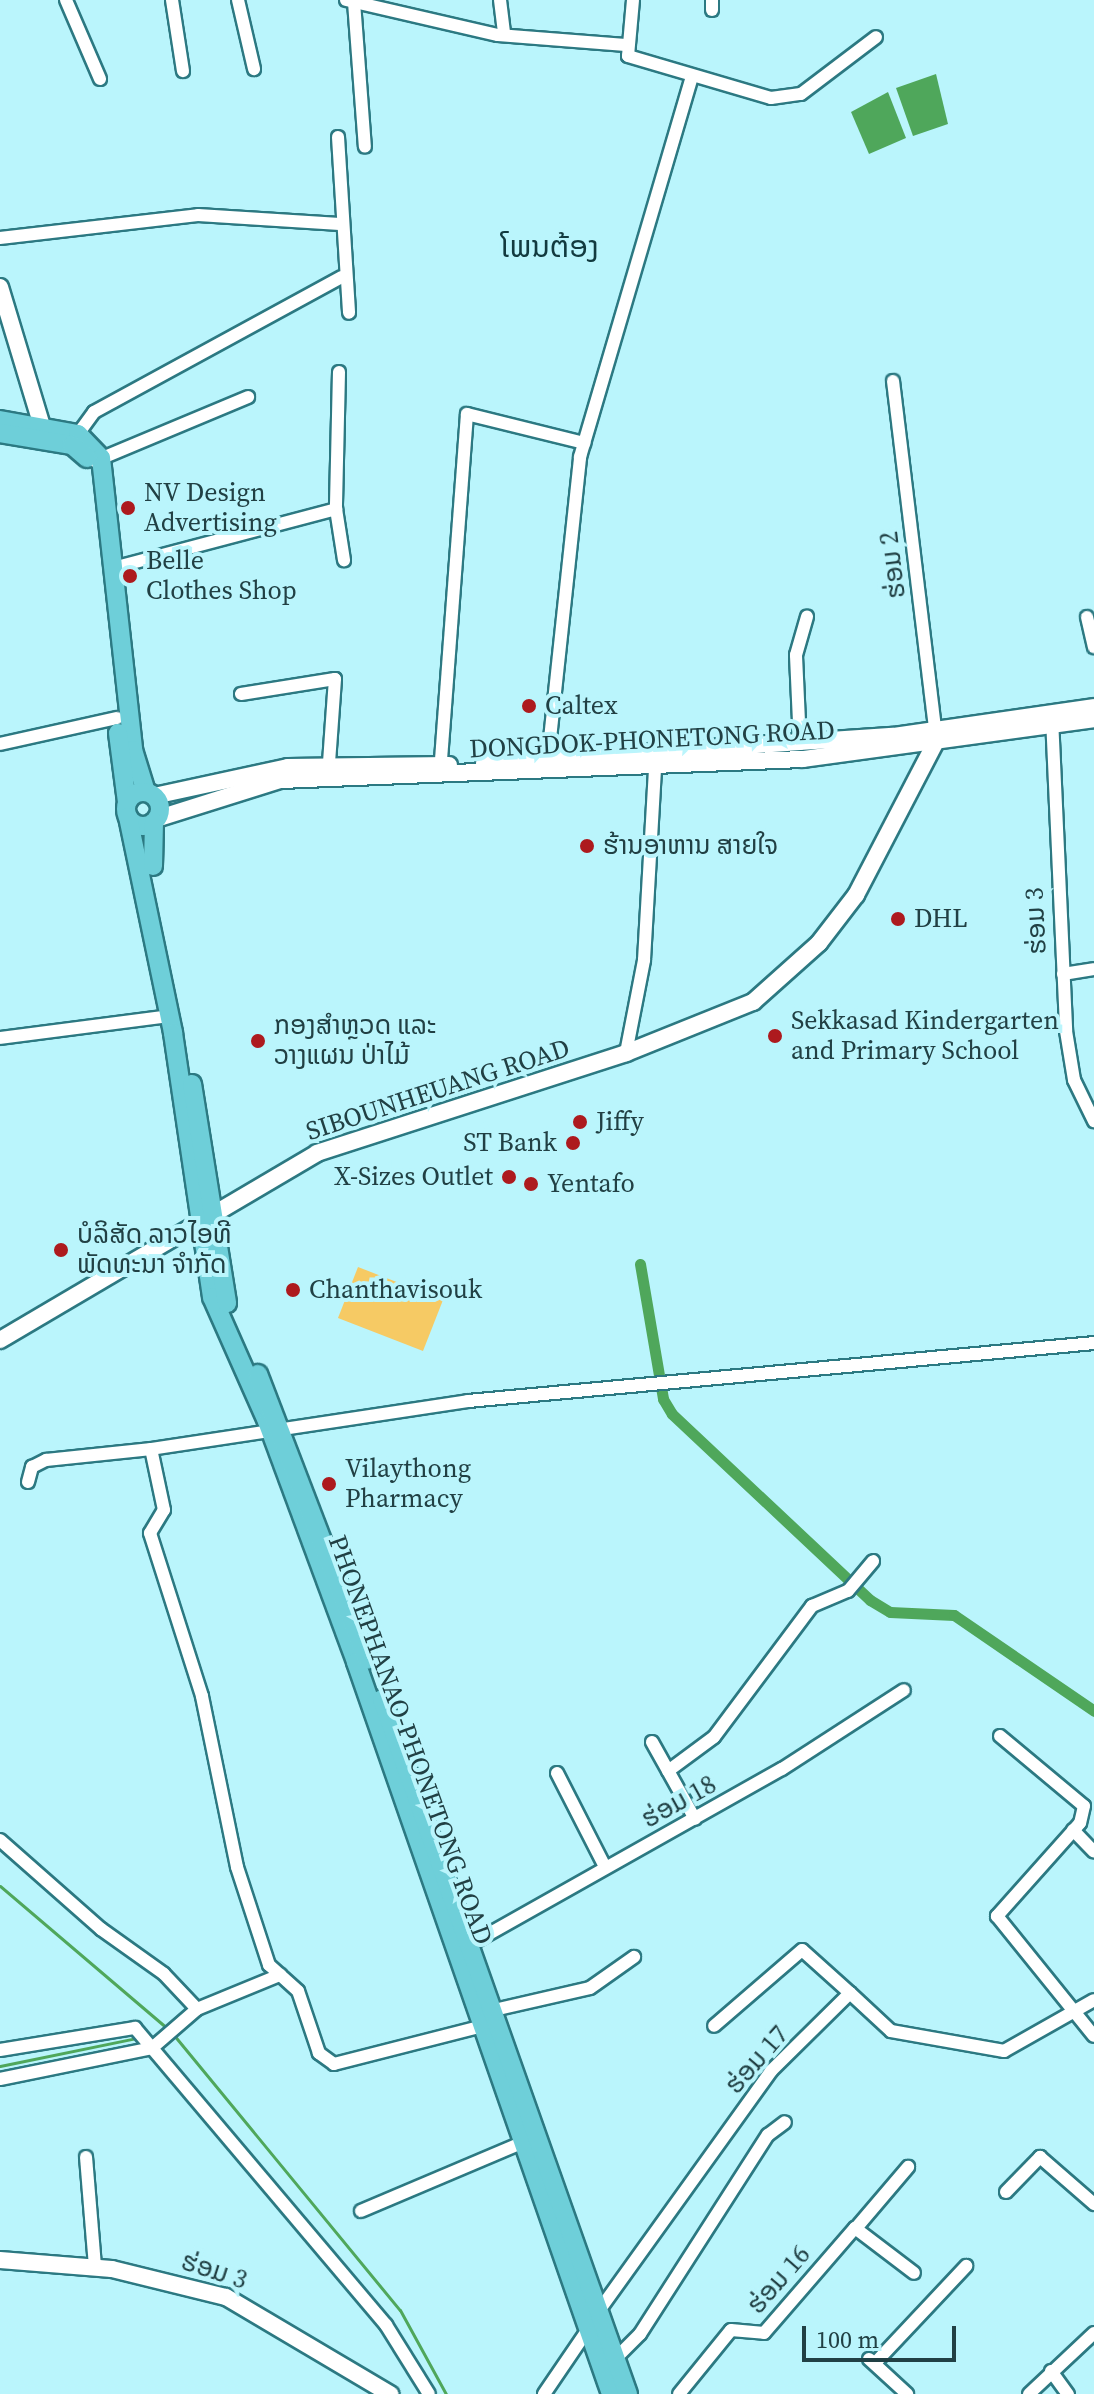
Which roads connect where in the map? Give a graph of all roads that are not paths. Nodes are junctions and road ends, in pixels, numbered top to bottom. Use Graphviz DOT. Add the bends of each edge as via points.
graph roads {
  1 [pos="66,0"];
  2 [pos="172,0"];
  3 [pos="238,0"];
  4 [pos="401,0"];
  5 [pos="500,0"];
  6 [pos="633,0"];
  7 [pos="350,1"];
  8 [pos="398,15"];
  9 [pos="504,35"];
  10 [pos="876,37"];
  11 [pos="626,45"];
  12 [pos="254,69"];
  13 [pos="183,71"];
  14 [pos="100,79"];
  15 [pos="691,79"];
  16 [pos="338,137"];
  17 [pos="365,147"];
  18 [pos="340,224"];
  19 [pos="0,238"];
  20 [pos="342,277"];
  21 [pos="0,287"];
  22 [pos="349,313"];
  23 [pos="339,372"];
  24 [pos="893,381"];
  25 [pos="248,397"];
  26 [pos="0,420"];
  27 [pos="43,431"];
  28 [pos="0,433"];
  29 [pos="78,434"];
  30 [pos="584,443"];
  31 [pos="96,460"];
  32 [pos="336,509"];
  33 [pos="344,560"];
  34 [pos="113,568"];
  35 [pos="807,617"];
  36 [pos="1087,617"];
  37 [pos="1094,647"];
  38 [pos="241,694"];
  39 [pos="1094,707"];
  40 [pos="117,718"];
  41 [pos="1094,719"];
  42 [pos="1052,721"];
  43 [pos="936,738"];
  44 [pos="0,744"];
  45 [pos="800,744"];
  46 [pos="329,763"];
  47 [pos="547,766"];
  48 [pos="655,767"];
  49 [pos="440,770"];
  50 [pos="213,791"];
  51 [pos="150,794"];
  52 [pos="128,810"];
  53 [pos="155,821"];
  54 [pos="1094,969"];
  55 [pos="1063,974"];
  56 [pos="175,1027"];
  57 [pos="0,1038"];
  58 [pos="626,1053"];
  59 [pos="1094,1121"];
  60 [pos="204,1215"];
  61 [pos="0,1340"];
  62 [pos="1094,1343"];
  63 [pos="277,1429"];
  64 [pos="151,1449"];
  65 [pos="28,1482"];
  66 [pos="873,1561"];
  67 [pos="904,1690"];
  68 [pos="1000,1736"];
  69 [pos="652,1742"];
  70 [pos="668,1771"];
  71 [pos="557,1773"];
  72 [pos="695,1819"];
  73 [pos="1073,1830"];
  74 [pos="0,1840"];
  75 [pos="1094,1852"];
  76 [pos="605,1867"];
  77 [pos="471,1944"];
  78 [pos="634,1957"];
  79 [pos="280,1975"];
  80 [pos="850,1993"];
  81 [pos="1094,2000"];
  82 [pos="195,2011"];
  83 [pos="1076,2014"];
  84 [pos="492,2019"];
  85 [pos="714,2026"];
  86 [pos="1094,2036"];
  87 [pos="149,2041"];
  88 [pos="0,2050"];
  89 [pos="0,2079"];
  90 [pos="785,2122"];
  91 [pos="529,2140"];
  92 [pos="86,2157"];
  93 [pos="908,2167"];
  94 [pos="1006,2192"];
  95 [pos="1094,2204"];
  96 [pos="361,2211"];
  97 [pos="857,2227"];
  98 [pos="0,2260"];
  99 [pos="575,2266"];
  100 [pos="966,2266"];
  101 [pos="95,2267"];
  102 [pos="914,2273"];
  103 [pos="598,2312"];
  104 [pos="587,2331"];
  105 [pos="1094,2333"];
  106 [pos="615,2359"];
  107 [pos="1051,2371"];
  108 [pos="389,2394"];
  109 [pos="429,2394"];
  110 [pos="544,2394"];
  111 [pos="611,2394"];
  112 [pos="628,2394"];
  113 [pos="679,2394"];
  114 [pos="907,2394"];
  115 [pos="1029,2394"];
  116 [pos="1068,2394"];
  1 -- 14 [label="street"];
  2 -- 13 [label="street"];
  3 -- 12 [label="street"];
  4 -- 8 [label="street"];
  5 -- 9 [label="street"];
  6 -- 11 [label="street"];
  7 -- 8 [label="street"];
  7 -- 17 [label="street"];
  8 -- 9 [label="street"];
  9 -- 11 [label="street"];
  10 -- 15 [label="street" via="793,97"];
  11 -- 15 [label="street" via="630,58"];
  15 -- 30 [label="street"];
  16 -- 18 [label="street"];
  18 -- 19 [label="street" via="198,215"];
  18 -- 20 [label="street"];
  20 -- 22 [label="street"];
  20 -- 29 [label="street" via="94,412"];
  21 -- 27 [label="street"];
  23 -- 32 [label="street"];
  24 -- 43 [label="street, ຮ່ອມ 2"];
  25 -- 31 [label="street"];
  26 -- 27 [label="main road"];
  27 -- 28 [label="main road"];
  27 -- 29 [label="main road"];
  27 -- 31 [label="main road"];
  29 -- 31 [label="main road"];
  30 -- 47 [label="street"];
  30 -- 49 [label="street" via="467,414"];
  31 -- 34 [label="main road, PHONEPHANAO-PHONETONG ROAD"];
  31 -- 40 [label="main road, PHONEPHANAO-PHONETONG ROAD"];
  32 -- 33 [label="street"];
  32 -- 34 [label="street"];
  34 -- 51 [label="main road, PHONEPHANAO-PHONETONG ROAD" via="133,750"];
  35 -- 45 [label="street" via="796,655"];
  36 -- 37 [label="street"];
  38 -- 46 [label="street" via="335,679"];
  39 -- 42 [label="street, DONGDOK-PHONETONG ROAD"];
  40 -- 44 [label="street"];
  40 -- 52 [label="main road, PHONEPHANAO-PHONETONG ROAD"];
  41 -- 42 [label="street, DONGDOK-PHONETONG ROAD"];
  42 -- 43 [label="street, DONGDOK-PHONETONG ROAD"];
  42 -- 55 [label="street, ຮ່ອມ 3"];
  43 -- 45 [label="street, DONGDOK-PHONETONG ROAD"];
  43 -- 48 [label="street, DONGDOK-PHONETONG ROAD"];
  43 -- 58 [label="street, SIBOUNHEUANG ROAD" via="856,895 819,943 753,1002"];
  45 -- 47 [label="street, DONGDOK-PHONETONG ROAD"];
  46 -- 49 [label="street, DONGDOK-PHONETONG ROAD"];
  46 -- 50 [label="street, DONGDOK-PHONETONG ROAD"];
  47 -- 48 [label="street, DONGDOK-PHONETONG ROAD"];
  47 -- 49 [label="street, DONGDOK-PHONETONG ROAD"];
  48 -- 58 [label="street" via="644,960"];
  49 -- 50 [label="street, DONGDOK-PHONETONG ROAD" via="280,780"];
  50 -- 51 [label="street"];
  50 -- 53 [label="street"];
  51 -- 52 [label="main road"];
  51 -- 53 [label="main road, PHONEPHANAO-PHONETONG ROAD"];
  52 -- 53 [label="main road" via="138,825"];
  52 -- 56 [label="main road, PHONEPHANAO-PHONETONG ROAD"];
  53 -- 56 [label="main road, PHONEPHANAO-PHONETONG ROAD" via="149,845"];
  54 -- 55 [label="street"];
  55 -- 59 [label="street, ຮ່ອມ 3" via="1070,1068"];
  56 -- 57 [label="street"];
  56 -- 60 [label="main road, PHONEPHANAO-PHONETONG ROAD"];
  58 -- 60 [label="street, SIBOUNHEUANG ROAD" via="317,1153"];
  60 -- 61 [label="street, SIBOUNHEUANG ROAD"];
  60 -- 63 [label="main road, PHONEPHANAO-PHONETONG ROAD" via="212,1297"];
  62 -- 63 [label="street" via="647,1385"];
  63 -- 64 [label="street"];
  63 -- 77 [label="main road, PHONEPHANAO-PHONETONG ROAD"];
  63 -- 84 [label="main road, PHONEPHANAO-PHONETONG ROAD"];
  64 -- 65 [label="street" via="46,1460 32,1467"];
  64 -- 79 [label="street" via="164,1510 150,1533 202,1696 237,1867 269,1965"];
  66 -- 70 [label="street" via="848,1591 812,1606 714,1737"];
  67 -- 72 [label="street, ຮ່ອມ 18"];
  68 -- 73 [label="street" via="1084,1806"];
  69 -- 70 [label="street"];
  70 -- 72 [label="street"];
  71 -- 76 [label="street"];
  72 -- 76 [label="street, ຮ່ອມ 18"];
  73 -- 75 [label="street"];
  73 -- 83 [label="street" via="997,1916"];
  74 -- 82 [label="street" via="101,1929 164,1974"];
  76 -- 77 [label="street, ຮ່ອມ 18"];
  77 -- 84 [label="main road, PHONEPHANAO-PHONETONG ROAD"];
  78 -- 84 [label="street" via="590,1988"];
  79 -- 82 [label="street"];
  79 -- 84 [label="street" via="298,1991 330,2064"];
  80 -- 83 [label="street" via="891,2031 977,2049 1020,2047"];
  80 -- 85 [label="street, ຮ່ອມ 17" via="802,1950"];
  80 -- 103 [label="street, ຮ່ອມ 17" via="771,2071"];
  81 -- 83 [label="street"];
  82 -- 87 [label="street"];
  83 -- 86 [label="street"];
  84 -- 91 [label="main road, PHONEPHANAO-PHONETONG ROAD"];
  87 -- 88 [label="street"];
  87 -- 89 [label="street"];
  87 -- 109 [label="street" via="386,2325"];
  90 -- 106 [label="street" via="768,2135 640,2334"];
  91 -- 96 [label="street"];
  91 -- 99 [label="main road, PHONEPHANAO-PHONETONG ROAD"];
  92 -- 101 [label="street"];
  93 -- 97 [label="street"];
  94 -- 95 [label="street" via="1040,2157"];
  97 -- 102 [label="street"];
  97 -- 113 [label="street, ຮ່ອມ 16" via="764,2333 731,2330"];
  98 -- 101 [label="street, ຮ່ອມ 3"];
  99 -- 103 [label="main road, PHONEPHANAO-PHONETONG ROAD"];
  99 -- 104 [label="main road, PHONEPHANAO-PHONETONG ROAD"];
  100 -- 114 [label="street" via="872,2360"];
  101 -- 108 [label="street, ຮ່ອມ 3" via="226,2297"];
  103 -- 106 [label="main road, PHONEPHANAO-PHONETONG ROAD"];
  104 -- 110 [label="street"];
  104 -- 111 [label="main road, PHONEPHANAO-PHONETONG ROAD"];
  105 -- 107 [label="street"];
  106 -- 112 [label="main road, PHONEPHANAO-PHONETONG ROAD"];
  107 -- 115 [label="street"];
  107 -- 116 [label="street"];
}
